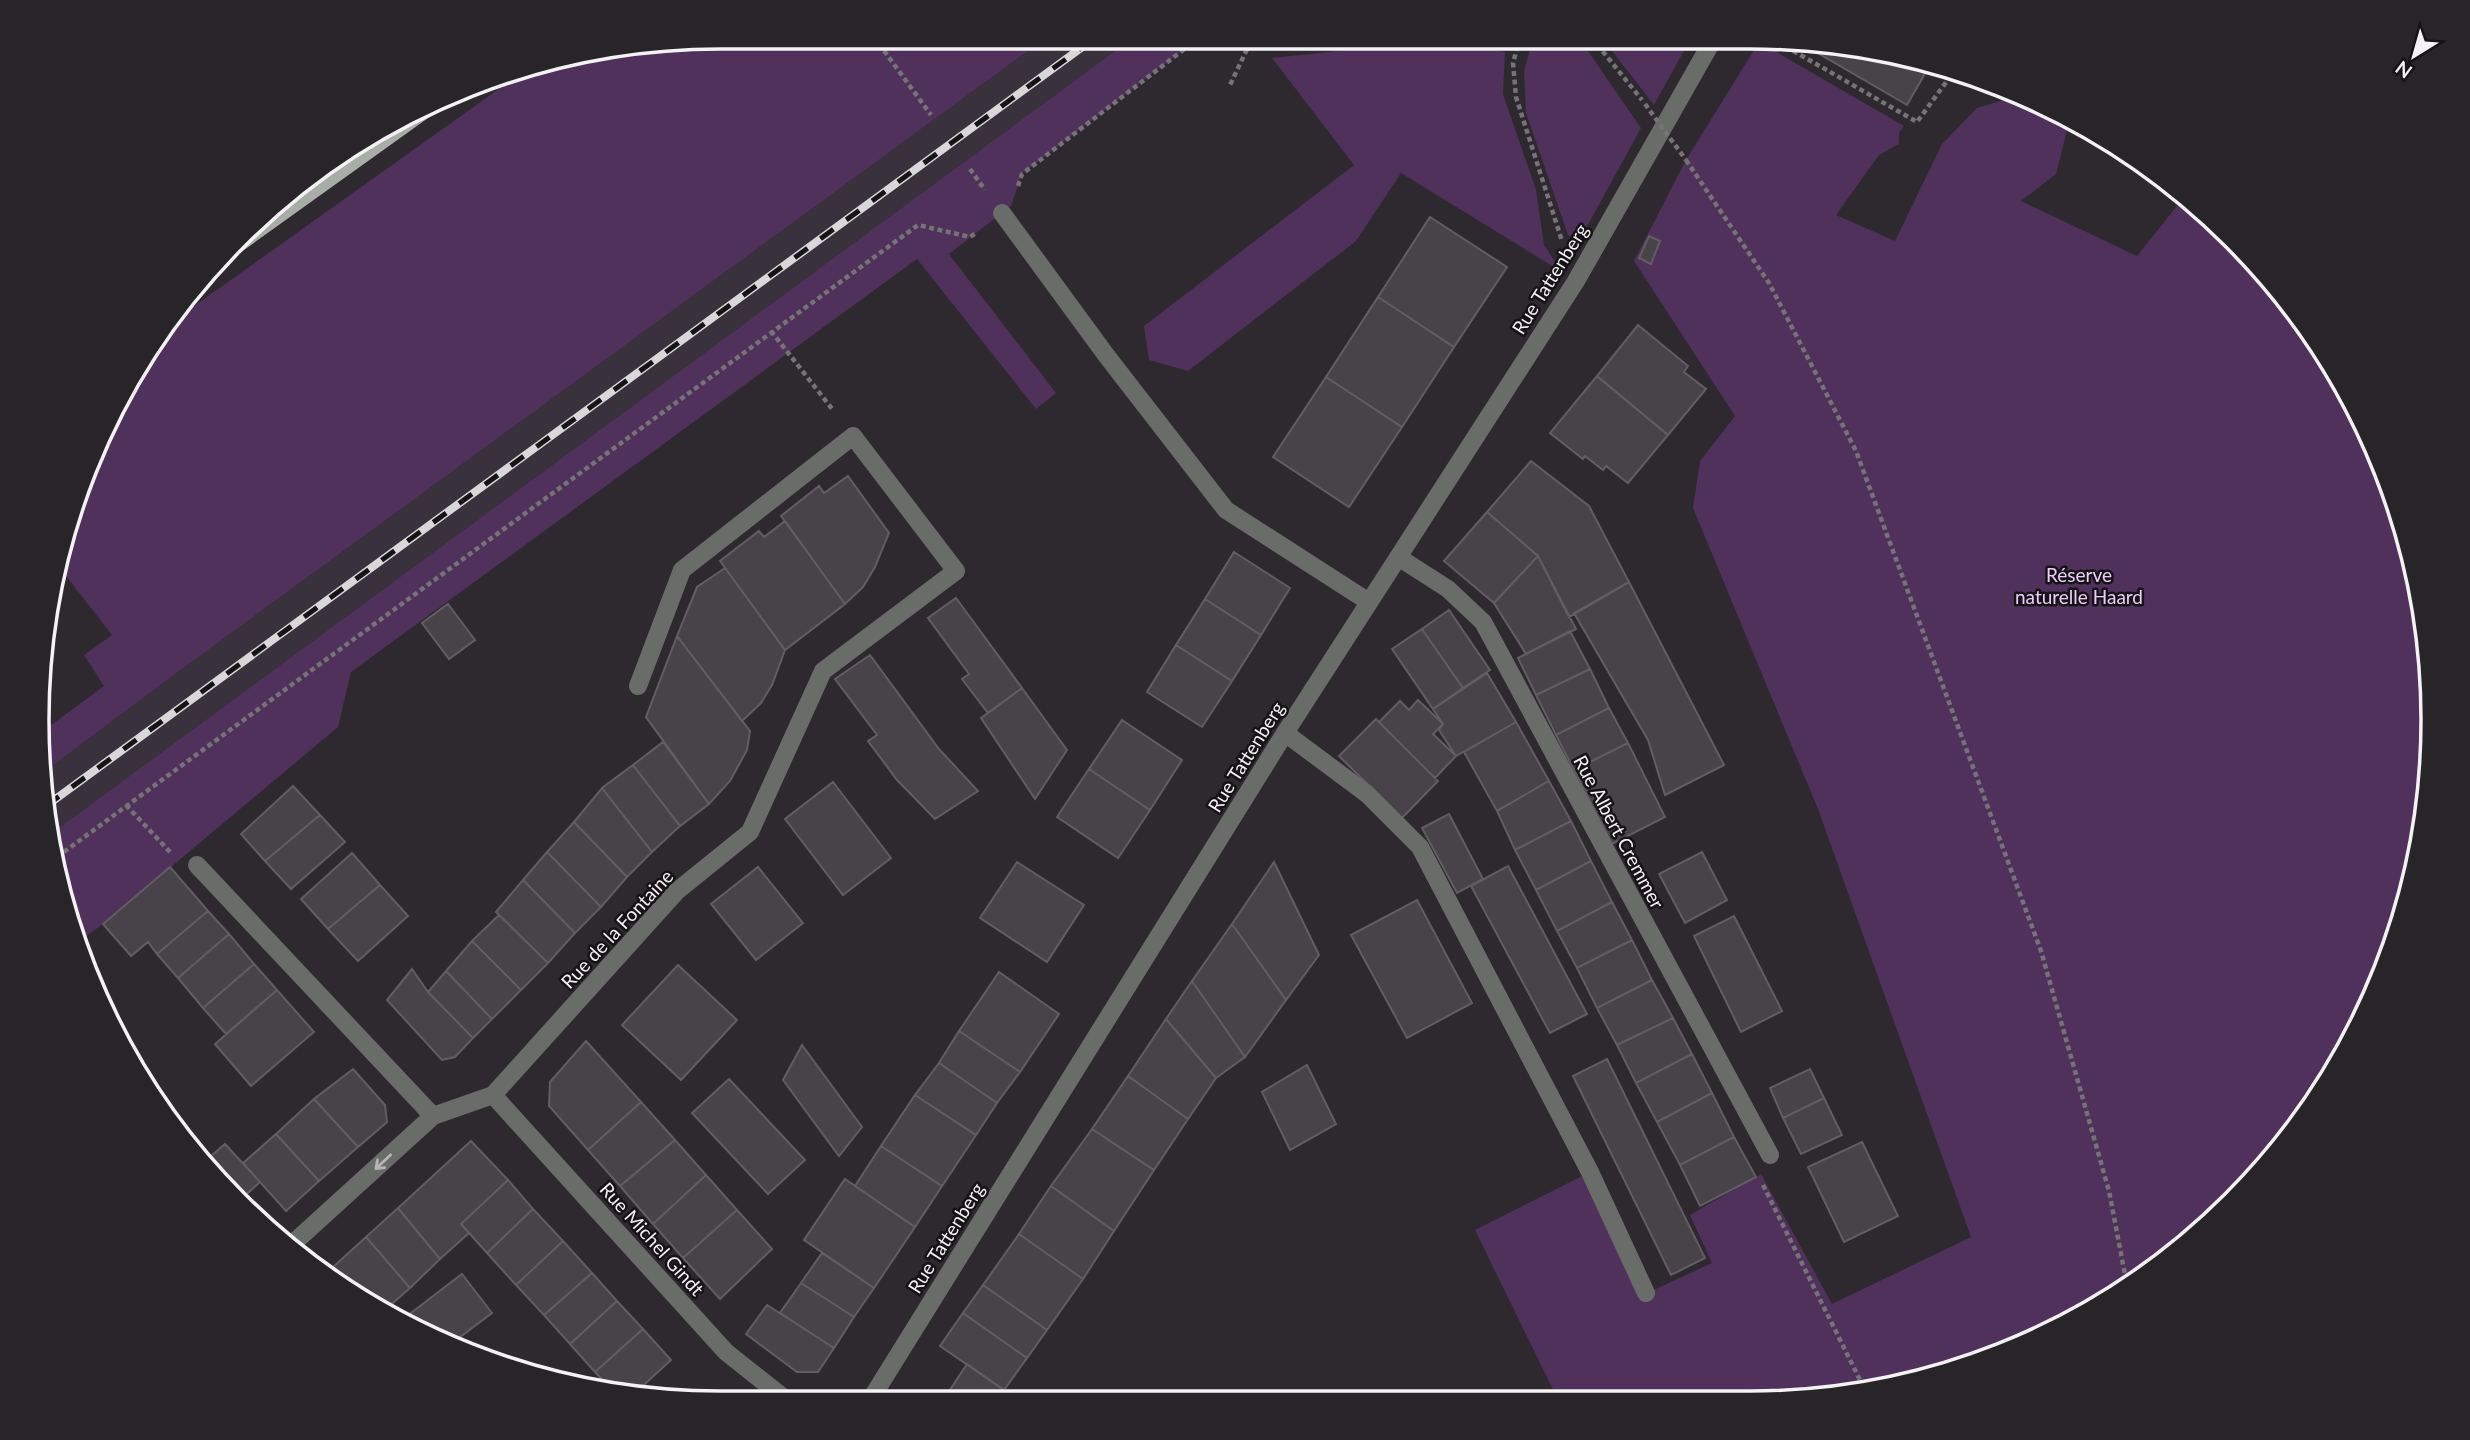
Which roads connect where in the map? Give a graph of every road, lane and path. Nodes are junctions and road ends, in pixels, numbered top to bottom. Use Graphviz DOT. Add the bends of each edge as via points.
graph roads {
  1 [pos="883,49"];
  2 [pos="1184,49"];
  3 [pos="1248,49"];
  4 [pos="1516,49"];
  5 [pos="1601,49"];
  6 [pos="1708,49"];
  7 [pos="1792,50"];
  8 [pos="1948,79"];
  9 [pos="1230,85"];
  10 [pos="931,115"];
  11 [pos="380,142"];
  12 [pos="291,205"];
  13 [pos="1002,213"];
  14 [pos="1576,281"];
  15 [pos="771,331"];
  16 [pos="825,400"];
  17 [pos="1398,557"];
  18 [pos="1369,603"];
  19 [pos="638,686"];
  20 [pos="1285,733"];
  21 [pos="127,805"];
  22 [pos="63,854"];
  23 [pos="197,865"];
  24 [pos="493,1095"];
  25 [pos="433,1116"];
  26 [pos="1770,1155"];
  27 [pos="297,1240"];
  28 [pos="2125,1276"];
  29 [pos="1646,1293"];
  30 [pos="1861,1381"];
  31 [pos="775,1391"];
  32 [pos="876,1391"];
  1 -- 10 [label="path"];
  2 -- 13 [label="path" via="1022,174 1011,206"];
  3 -- 9 [label="path"];
  4 -- 14 [label="path" via="1516,97"];
  5 -- 28 [label="path, bridge" via="1646,104 1769,283 1861,463 2041,951 2109,1191"];
  6 -- 14 [label="street, Rue Tattenberg"];
  7 -- 8 [label="path" via="1917,122"];
  11 -- 12 [label="main road"];
  13 -- 15 [label="path" via="970,237 918,225"];
  13 -- 18 [label="street" via="1226,510"];
  14 -- 17 [label="street, Rue Tattenberg"];
  15 -- 16 [label="path"];
  15 -- 21 [label="path"];
  17 -- 18 [label="street, Rue Tattenberg"];
  17 -- 26 [label="street, Rue Albert Cremmer" via="1448,589 1483,622"];
  18 -- 20 [label="street, Rue Tattenberg"];
  19 -- 24 [label="street, Rue de la Fontaine" via="682,570 853,436 956,571 823,671 750,832 677,891"];
  20 -- 29 [label="street" via="1367,794 1420,847 1590,1172"];
  20 -- 32 [label="street, Rue Tattenberg"];
  21 -- 22 [label="path"];
  21 -- 23 [label="path" via="178,862"];
  23 -- 25 [label="street"];
  24 -- 25 [label="street, Rue de la Fontaine"];
  24 -- 31 [label="street, Rue Michel Gindt" via="726,1352"];
  25 -- 27 [label="street, Rue de la Fontaine, one-way"];
  26 -- 30 [label="path" via="1753,1166"];
}
